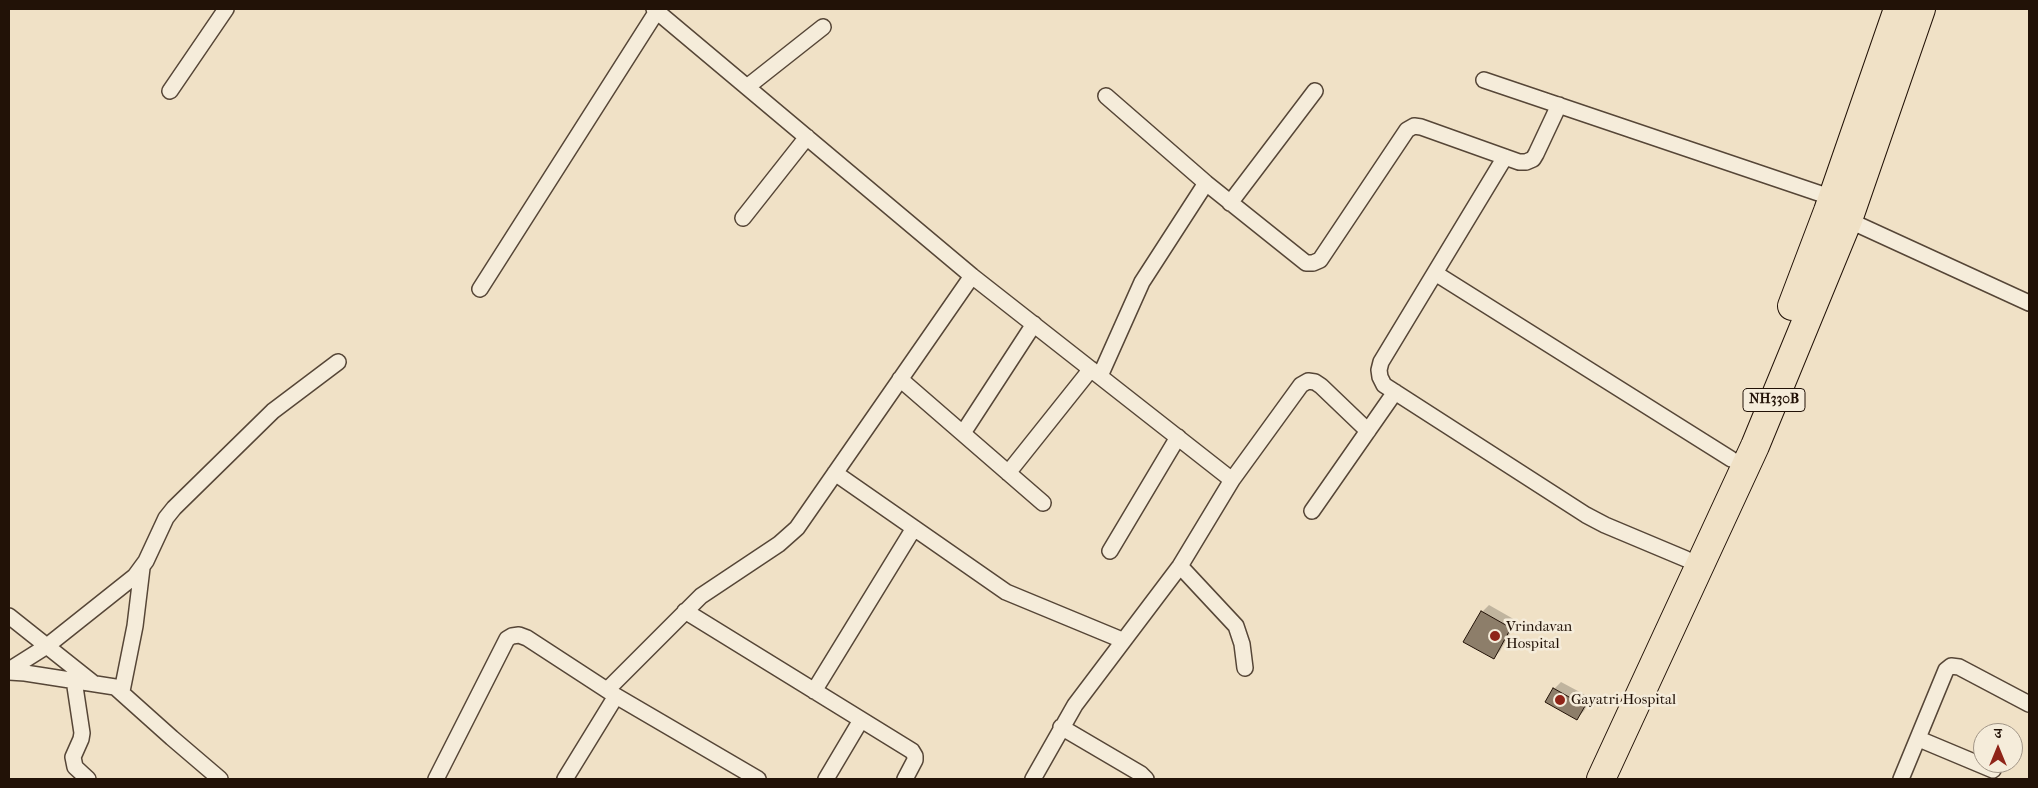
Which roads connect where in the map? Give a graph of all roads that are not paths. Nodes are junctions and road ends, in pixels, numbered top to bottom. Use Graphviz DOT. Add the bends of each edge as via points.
graph roads {
  1 [pos="226,9"];
  2 [pos="1898,9"];
  3 [pos="1921,9"];
  4 [pos="655,10"];
  5 [pos="823,27"];
  6 [pos="1484,80"];
  7 [pos="747,87"];
  8 [pos="1315,90"];
  9 [pos="170,91"];
  10 [pos="1106,96"];
  11 [pos="1559,106"];
  12 [pos="806,137"];
  13 [pos="1505,157"];
  14 [pos="1206,184"];
  15 [pos="1833,198"];
  16 [pos="1230,203"];
  17 [pos="743,218"];
  18 [pos="1848,220"];
  19 [pos="1435,273"];
  20 [pos="972,276"];
  21 [pos="480,289"];
  22 [pos="2029,303"];
  23 [pos="1034,324"];
  24 [pos="338,362"];
  25 [pos="1095,372"];
  26 [pos="900,379"];
  27 [pos="1395,392"];
  28 [pos="1368,431"];
  29 [pos="963,433"];
  30 [pos="1178,437"];
  31 [pos="1731,459"];
  32 [pos="835,473"];
  33 [pos="1008,473"];
  34 [pos="1232,480"];
  35 [pos="1043,503"];
  36 [pos="1312,511"];
  37 [pos="914,528"];
  38 [pos="1110,551"];
  39 [pos="1686,559"];
  40 [pos="1180,566"];
  41 [pos="142,568"];
  42 [pos="685,611"];
  43 [pos="9,616"];
  44 [pos="1122,640"];
  45 [pos="47,646"];
  46 [pos="1245,668"];
  47 [pos="9,671"];
  48 [pos="74,680"];
  49 [pos="92,682"];
  50 [pos="122,691"];
  51 [pos="814,691"];
  52 [pos="611,693"];
  53 [pos="2029,704"];
  54 [pos="862,720"];
  55 [pos="1061,727"];
  56 [pos="1919,739"];
  57 [pos="1973,762"];
  58 [pos="737,774"];
  59 [pos="88,779"];
  60 [pos="220,779"];
  61 [pos="436,779"];
  62 [pos="566,779"];
  63 [pos="758,779"];
  64 [pos="826,779"];
  65 [pos="905,779"];
  66 [pos="1033,779"];
  67 [pos="1146,779"];
  68 [pos="1586,779"];
  69 [pos="1601,779"];
  70 [pos="1901,779"];
  1 -- 9 [label="street"];
  2 -- 15 [label="highway, NH330B"];
  3 -- 18 [label="highway, NH330B"];
  4 -- 7 [label="street"];
  4 -- 21 [label="street"];
  5 -- 7 [label="street"];
  6 -- 11 [label="street"];
  7 -- 12 [label="street"];
  8 -- 16 [label="street"];
  10 -- 14 [label="street"];
  11 -- 13 [label="street" via="1533,159 1519,162"];
  11 -- 15 [label="street"];
  12 -- 17 [label="street"];
  12 -- 20 [label="street"];
  13 -- 16 [label="street" via="1414,126 1407,130 1320,260 1313,263 1298,259"];
  13 -- 19 [label="street"];
  14 -- 16 [label="street"];
  14 -- 25 [label="street" via="1142,282"];
  15 -- 31 [label="highway, NH330B"];
  18 -- 22 [label="street"];
  18 -- 69 [label="highway, NH330B" via="1755,446"];
  19 -- 27 [label="street" via="1381,362 1380,377"];
  19 -- 31 [label="street"];
  20 -- 23 [label="street"];
  20 -- 26 [label="street"];
  23 -- 25 [label="street"];
  23 -- 29 [label="street"];
  24 -- 41 [label="street" via="273,411 174,508"];
  25 -- 30 [label="street"];
  25 -- 33 [label="street"];
  26 -- 29 [label="street"];
  26 -- 32 [label="street"];
  27 -- 28 [label="street"];
  27 -- 39 [label="street" via="1605,525"];
  28 -- 34 [label="street" via="1321,386 1308,381 1301,385"];
  28 -- 36 [label="street"];
  29 -- 33 [label="street"];
  30 -- 34 [label="street"];
  30 -- 38 [label="street"];
  31 -- 39 [label="highway, NH330B"];
  32 -- 37 [label="street"];
  32 -- 42 [label="street" via="785,539 701,596"];
  33 -- 35 [label="street"];
  34 -- 40 [label="street"];
  37 -- 44 [label="street" via="1006,592"];
  37 -- 51 [label="street"];
  39 -- 68 [label="highway, NH330B"];
  40 -- 44 [label="street"];
  40 -- 46 [label="street" via="1236,626"];
  41 -- 45 [label="street"];
  41 -- 50 [label="street"];
  42 -- 51 [label="street"];
  42 -- 52 [label="street"];
  43 -- 45 [label="street"];
  44 -- 55 [label="street"];
  45 -- 47 [label="street"];
  45 -- 49 [label="street"];
  47 -- 48 [label="street"];
  48 -- 49 [label="street"];
  48 -- 59 [label="street" via="82,733 73,757 75,767"];
  49 -- 50 [label="street"];
  50 -- 60 [label="street"];
  51 -- 54 [label="street"];
  52 -- 58 [label="street"];
  52 -- 61 [label="street" via="527,638 512,636 507,639"];
  52 -- 62 [label="street"];
  53 -- 56 [label="street" via="1951,666 1946,670"];
  54 -- 64 [label="street"];
  54 -- 65 [label="street" via="915,756"];
  55 -- 66 [label="street"];
  55 -- 67 [label="street"];
  56 -- 57 [label="street"];
  56 -- 70 [label="street"];
  58 -- 63 [label="street"];
}
